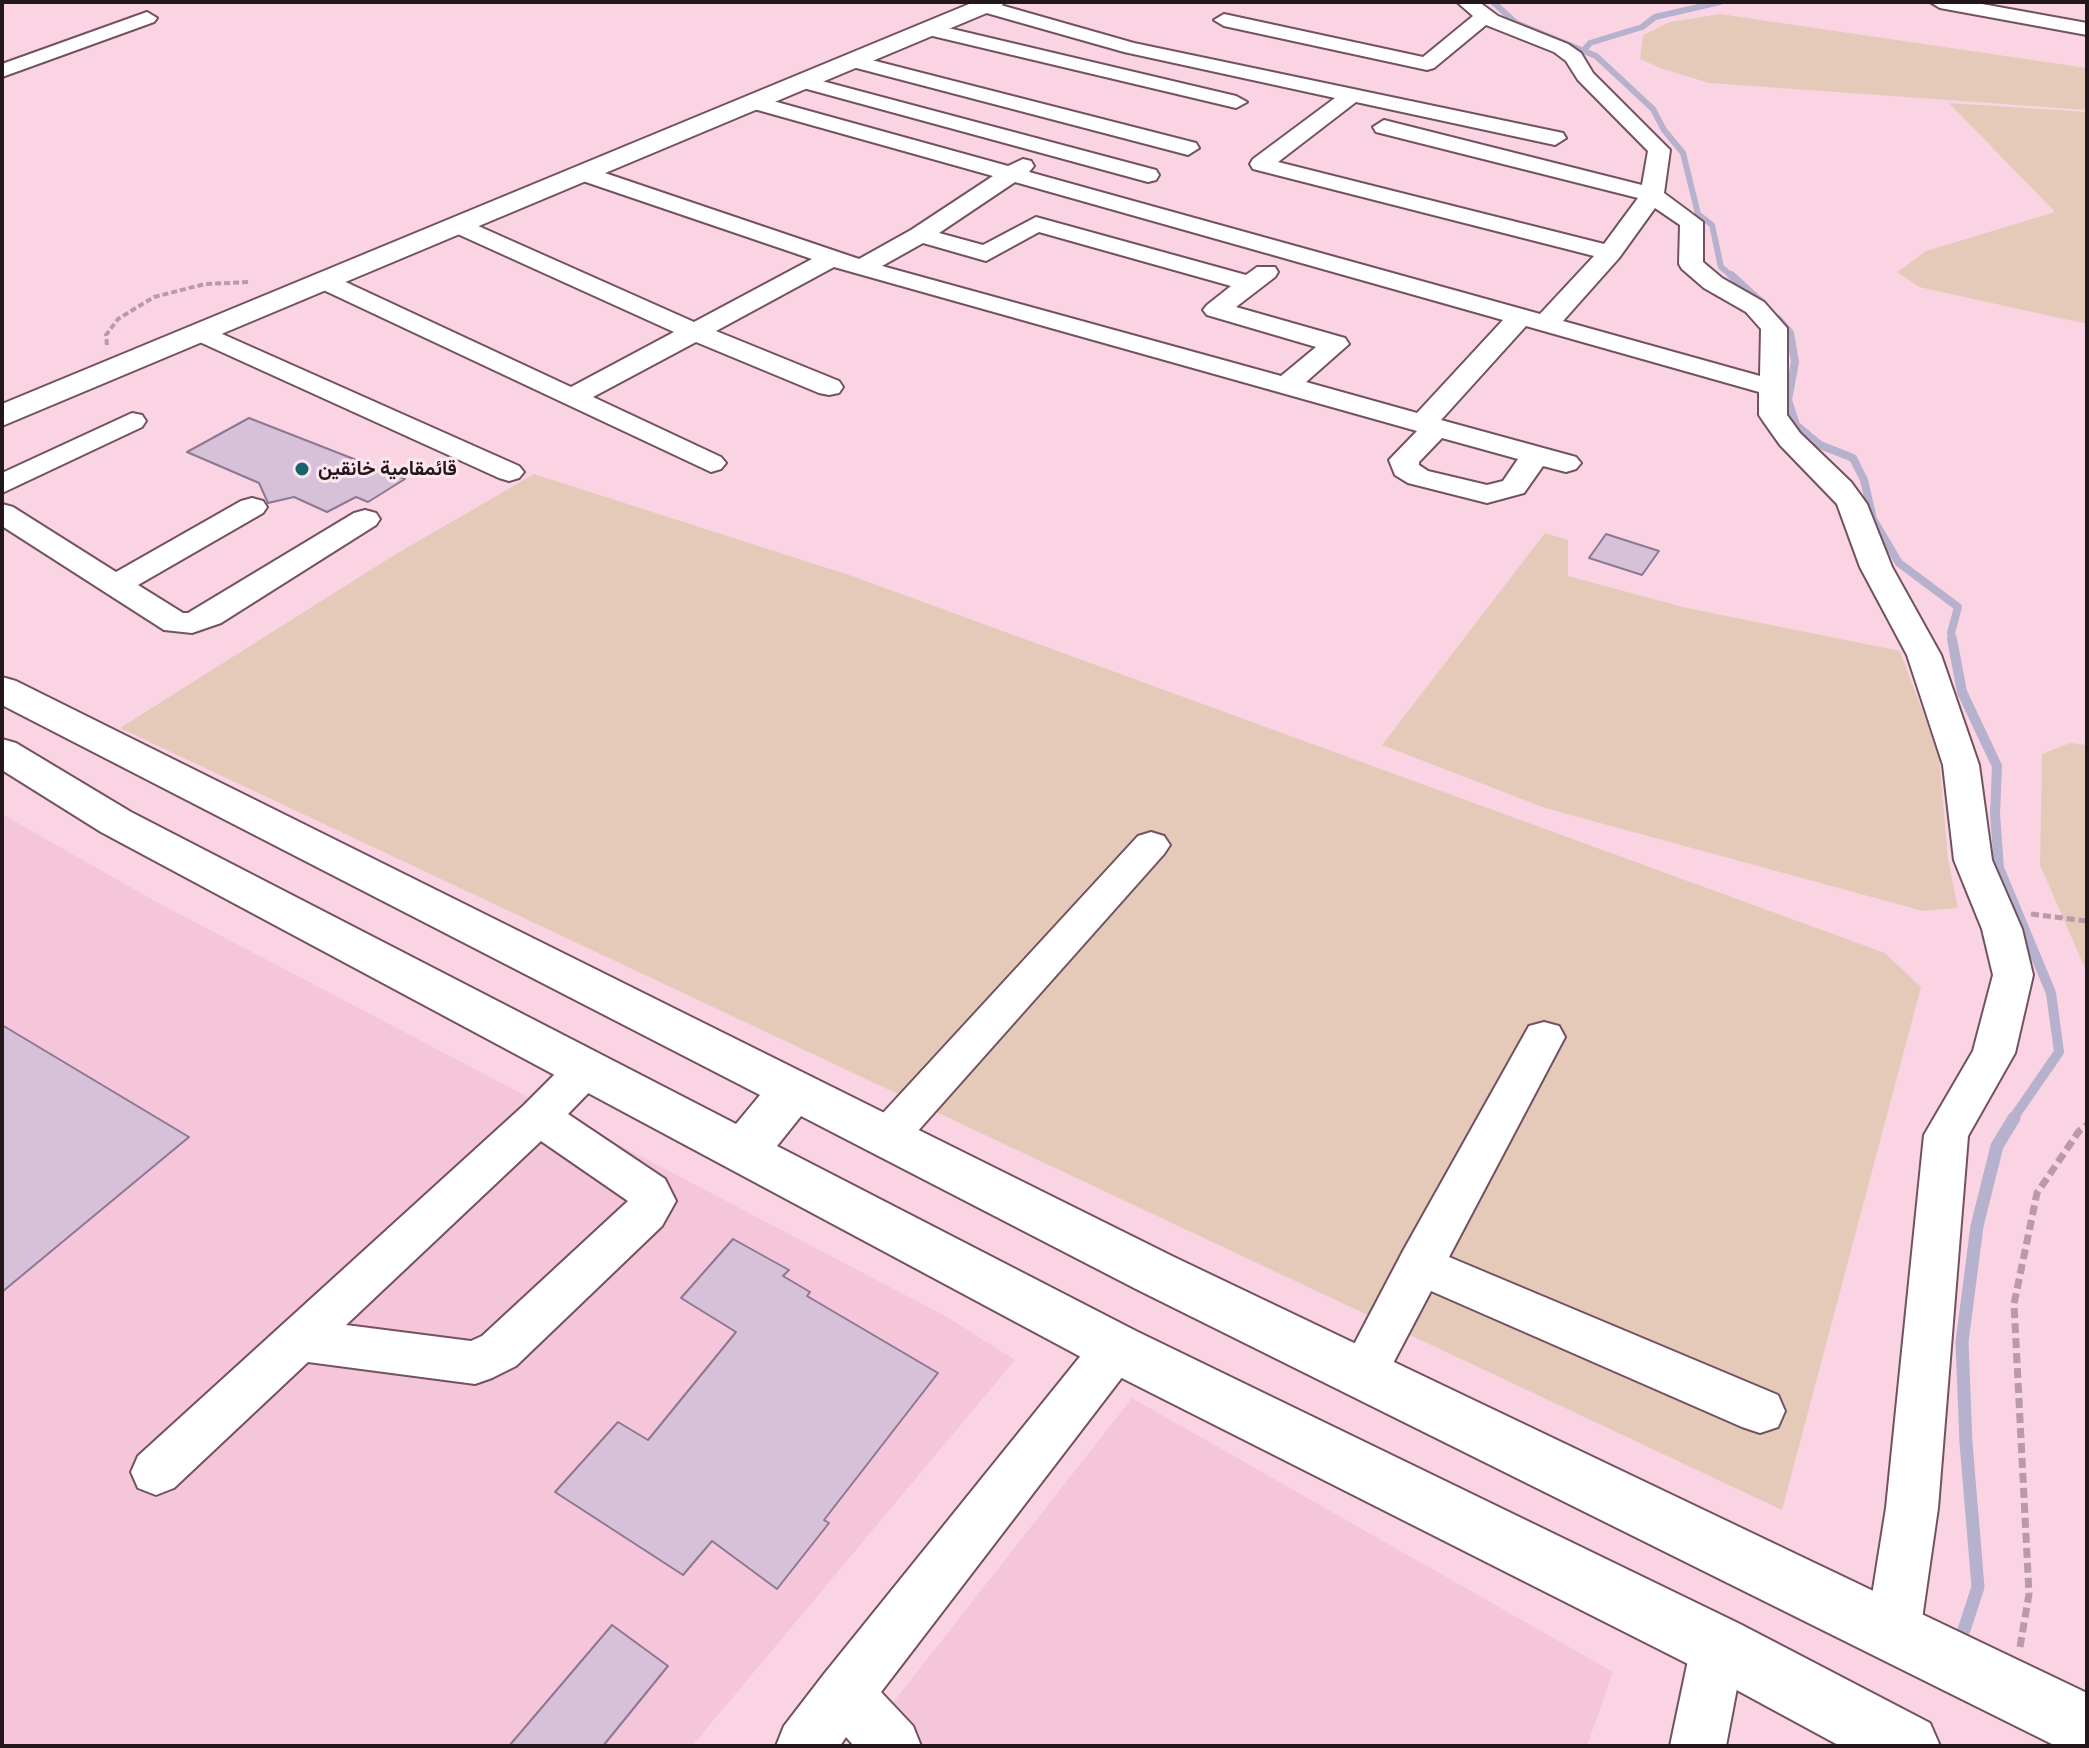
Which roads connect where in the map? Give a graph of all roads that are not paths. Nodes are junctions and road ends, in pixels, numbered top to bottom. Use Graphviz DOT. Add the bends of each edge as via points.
graph roads {
  1 [pos="1940,2"];
  2 [pos="2024,2"];
  3 [pos="1476,9"];
  4 [pos="956,12"];
  5 [pos="2087,13"];
  6 [pos="147,18"];
  7 [pos="1224,20"];
  8 [pos="2087,29"];
  9 [pos="1131,48"];
  10 [pos="852,61"];
  11 [pos="1094,67"];
  12 [pos="2,71"];
  13 [pos="803,82"];
  14 [pos="1353,94"];
  15 [pos="755,102"];
  16 [pos="1236,102"];
  17 [pos="1329,113"];
  18 [pos="1555,138"];
  19 [pos="1188,148"];
  20 [pos="1049,149"];
  21 [pos="585,174"];
  22 [pos="1008,175"];
  23 [pos="1148,175"];
  24 [pos="1652,195"];
  25 [pos="459,226"];
  26 [pos="920,235"];
  27 [pos="1610,253"];
  28 [pos="1291,254"];
  29 [pos="831,259"];
  30 [pos="861,268"];
  31 [pos="296,282"];
  32 [pos="1251,284"];
  33 [pos="1519,318"];
  34 [pos="1545,325"];
  35 [pos="695,332"];
  36 [pos="202,333"];
  37 [pos="1286,385"];
  38 [pos="829,387"];
  39 [pos="1774,388"];
  40 [pos="2,391"];
  41 [pos="573,397"];
  42 [pos="2,416"];
  43 [pos="132,421"];
  44 [pos="1430,425"];
  45 [pos="1536,454"];
  46 [pos="711,463"];
  47 [pos="1566,463"];
  48 [pos="509,472"];
  49 [pos="2,484"];
  50 [pos="252,507"];
  51 [pos="2,513"];
  52 [pos="365,519"];
  53 [pos="114,586"];
  54 [pos="2,689"];
  55 [pos="2,752"];
  56 [pos="1151,845"];
  57 [pos="1544,1037"];
  58 [pos="586,1069"];
  59 [pos="793,1091"];
  60 [pos="539,1117"];
  61 [pos="886,1138"];
  62 [pos="742,1152"];
  63 [pos="1419,1265"];
  64 [pos="298,1340"];
  65 [pos="1116,1348"];
  66 [pos="1362,1375"];
  67 [pos="1760,1411"];
  68 [pos="156,1472"];
  69 [pos="1893,1633"];
  70 [pos="1718,1646"];
  71 [pos="844,1694"];
  72 [pos="2087,1727"];
  73 [pos="804,1746"];
  74 [pos="893,1746"];
  75 [pos="1698,1746"];
  76 [pos="1907,1746"];
  1 -- 8 [label="street"];
  2 -- 5 [label="street"];
  3 -- 7 [label="street" via="1427,64"];
  3 -- 24 [label="street" via="1574,57 1585,76 1659,150"];
  4 -- 9 [label="street"];
  4 -- 10 [label="main road"];
  4 -- 11 [label="street"];
  4 -- 31 [label="main road"];
  6 -- 12 [label="street"];
  9 -- 11 [label="street"];
  9 -- 14 [label="street"];
  10 -- 13 [label="main road"];
  10 -- 19 [label="street"];
  11 -- 16 [label="street"];
  13 -- 15 [label="main road"];
  13 -- 20 [label="street"];
  14 -- 17 [label="street"];
  14 -- 18 [label="street"];
  15 -- 21 [label="main road"];
  15 -- 22 [label="street"];
  17 -- 24 [label="street"];
  17 -- 27 [label="street" via="1261,164"];
  20 -- 22 [label="street"];
  20 -- 23 [label="street"];
  21 -- 25 [label="main road"];
  21 -- 29 [label="street"];
  22 -- 26 [label="street"];
  22 -- 28 [label="street"];
  24 -- 27 [label="street"];
  24 -- 39 [label="street" via="1691,222 1691,264 1755,307 1774,328"];
  25 -- 31 [label="main road"];
  25 -- 35 [label="street"];
  26 -- 30 [label="street"];
  26 -- 32 [label="street" via="986,254 1036,224"];
  27 -- 34 [label="street"];
  28 -- 32 [label="street"];
  28 -- 33 [label="street"];
  29 -- 30 [label="street"];
  29 -- 35 [label="street"];
  30 -- 37 [label="street"];
  31 -- 36 [label="main road"];
  31 -- 40 [label="main road"];
  31 -- 41 [label="street"];
  32 -- 37 [label="street" via="1216,310 1336,344"];
  33 -- 34 [label="street"];
  33 -- 44 [label="street"];
  34 -- 39 [label="street"];
  35 -- 38 [label="street"];
  35 -- 41 [label="street"];
  36 -- 42 [label="main road"];
  36 -- 48 [label="street"];
  37 -- 44 [label="street"];
  39 -- 69 [label="street" via="1773,415 1852,504 1876,567 1924,655 1961,765 1973,860 2002,929 2013,975 1994,1053 1946,1135 1912,1508"];
  41 -- 46 [label="street"];
  43 -- 49 [label="street"];
  44 -- 45 [label="street"];
  44 -- 45 [label="street" via="1404,460 1405,469 1418,477 1487,494 1501,492 1514,487"];
  45 -- 47 [label="street"];
  50 -- 53 [label="street"];
  51 -- 53 [label="street"];
  52 -- 53 [label="street" via="192,623 176,623"];
  54 -- 59 [label="main road"];
  55 -- 58 [label="main road" via="116,822"];
  56 -- 61 [label="street"];
  57 -- 63 [label="street"];
  58 -- 60 [label="street"];
  58 -- 62 [label="main road"];
  59 -- 61 [label="main road"];
  59 -- 62 [label="main road"];
  60 -- 64 [label="street"];
  60 -- 64 [label="street" via="649,1192 653,1201 499,1351 475,1363"];
  61 -- 66 [label="main road"];
  62 -- 65 [label="main road"];
  63 -- 66 [label="street"];
  63 -- 67 [label="street"];
  64 -- 68 [label="street"];
  65 -- 70 [label="main road"];
  65 -- 71 [label="street"];
  66 -- 69 [label="main road"];
  69 -- 72 [label="main road"];
  70 -- 75 [label="street"];
  70 -- 76 [label="main road"];
  71 -- 73 [label="street"];
  71 -- 74 [label="street"];
}
